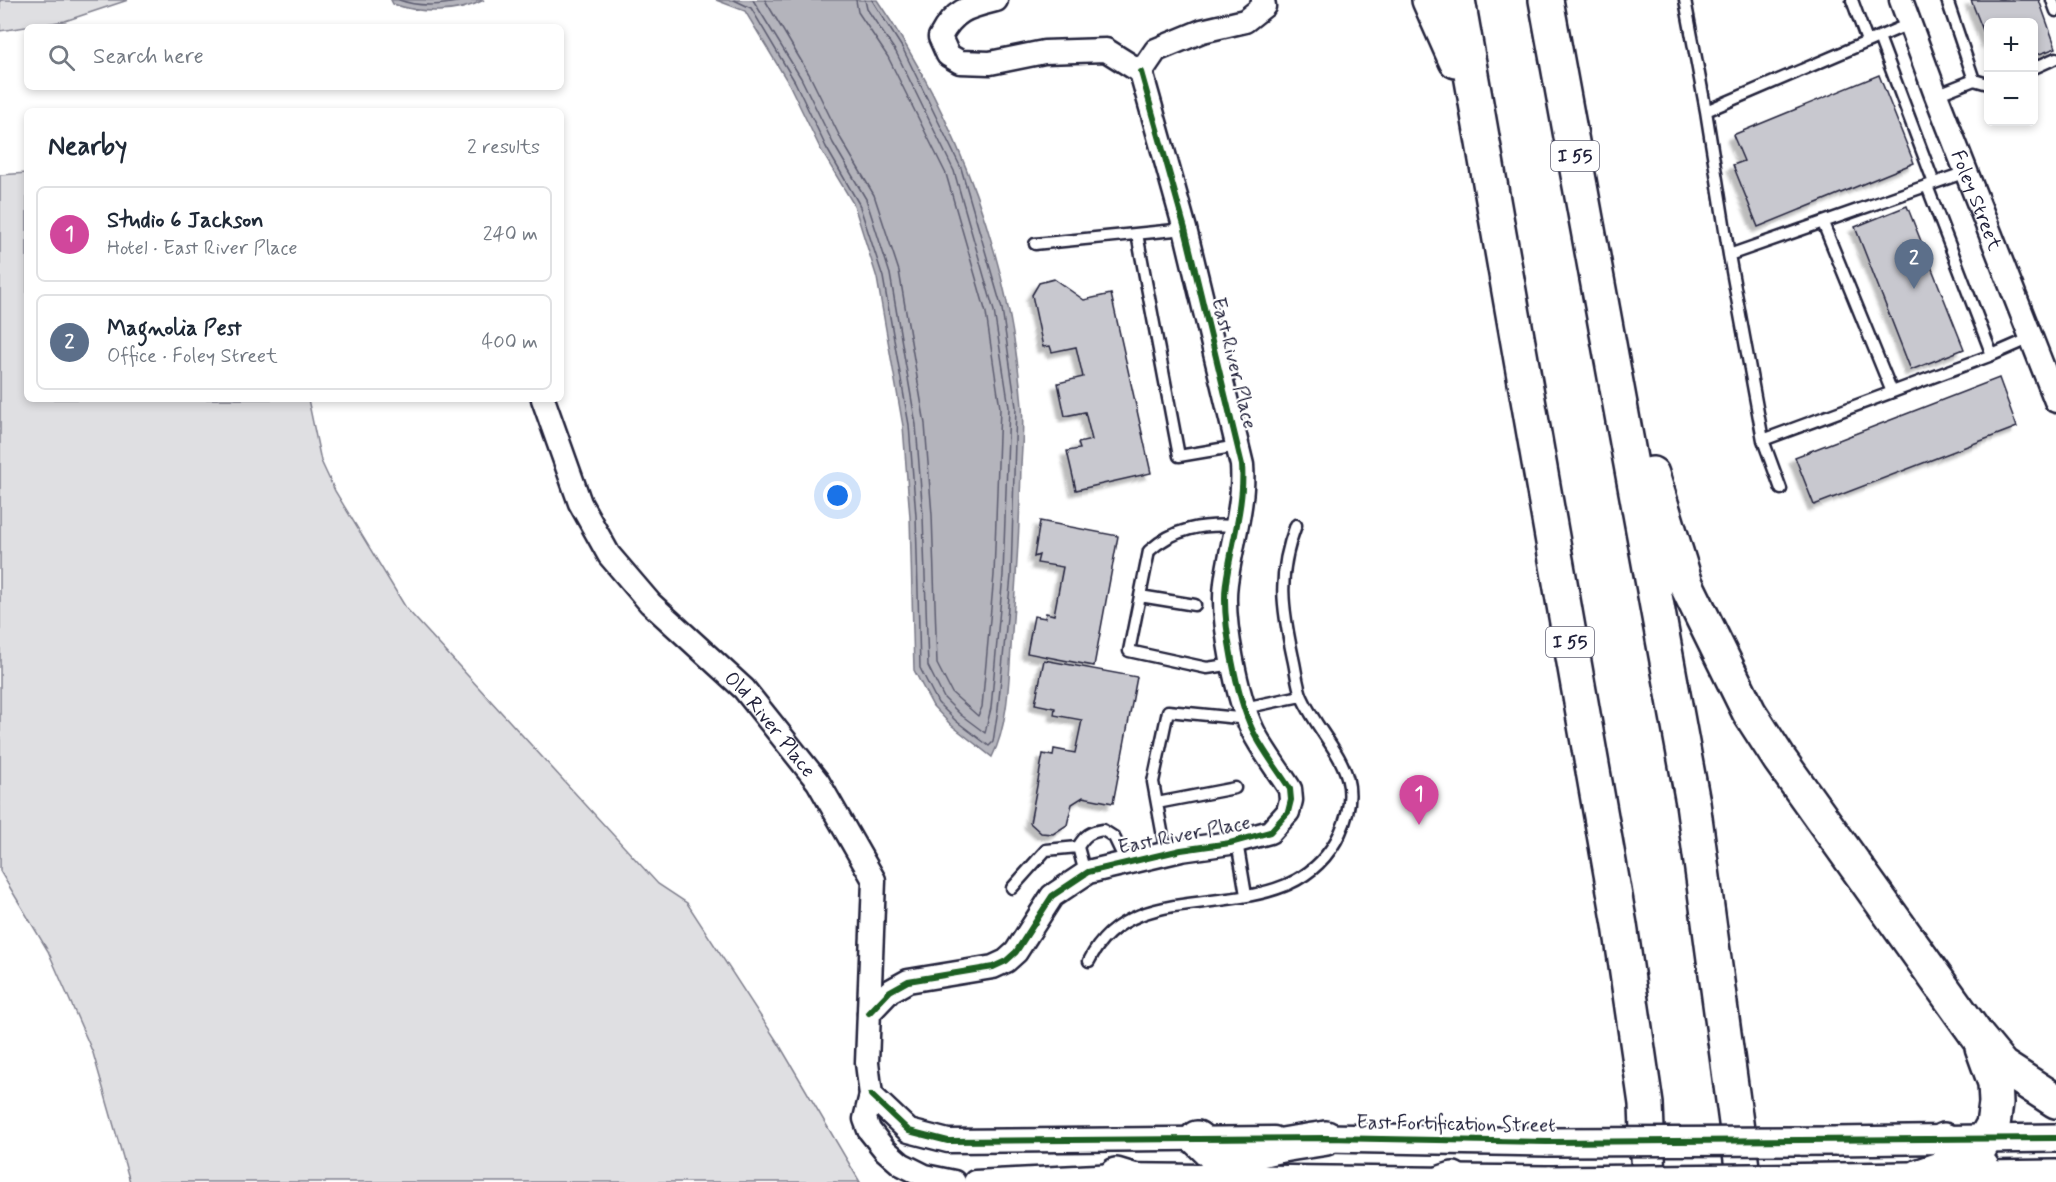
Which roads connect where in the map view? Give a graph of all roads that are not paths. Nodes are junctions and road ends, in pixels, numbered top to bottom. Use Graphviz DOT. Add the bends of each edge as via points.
graph roads {
  1 [pos="996,0"];
  2 [pos="1263,0"];
  3 [pos="1429,0"];
  4 [pos="1458,0"];
  5 [pos="1546,0"];
  6 [pos="1685,0"];
  7 [pos="1852,0"];
  8 [pos="1901,0"];
  9 [pos="1947,0"];
  10 [pos="2052,0"];
  11 [pos="2056,11"];
  12 [pos="1909,24"];
  13 [pos="1879,37"];
  14 [pos="1867,41"];
  15 [pos="2056,58"];
  16 [pos="2038,66"];
  17 [pos="1141,72"];
  18 [pos="1974,80"];
  19 [pos="1984,83"];
  20 [pos="1936,95"];
  21 [pos="1476,103"];
  22 [pos="1706,111"];
  23 [pos="1966,172"];
  24 [pos="1930,184"];
  25 [pos="1823,223"];
  26 [pos="1185,229"];
  27 [pos="1137,234"];
  28 [pos="1035,244"];
  29 [pos="1729,255"];
  30 [pos="1603,312"];
  31 [pos="2031,338"];
  32 [pos="1992,355"];
  33 [pos="1892,392"];
  34 [pos="2056,401"];
  35 [pos="544,402"];
  36 [pos="1763,440"];
  37 [pos="1238,446"];
  38 [pos="1780,489"];
  39 [pos="1296,525"];
  40 [pos="1236,526"];
  41 [pos="1140,596"];
  42 [pos="1195,605"];
  43 [pos="1235,664"];
  44 [pos="1301,696"];
  45 [pos="1246,713"];
  46 [pos="1235,788"];
  47 [pos="1157,803"];
  48 [pos="1237,842"];
  49 [pos="1078,847"];
  50 [pos="1167,853"];
  51 [pos="1126,862"];
  52 [pos="1085,873"];
  53 [pos="1012,888"];
  54 [pos="1246,895"];
  55 [pos="1089,961"];
  56 [pos="869,1013"];
  57 [pos="1978,1037"];
  58 [pos="871,1095"];
  59 [pos="2056,1101"];
  60 [pos="1197,1138"];
  61 [pos="1326,1138"];
  62 [pos="2056,1138"];
  63 [pos="1944,1140"];
  64 [pos="1984,1164"];
  65 [pos="2056,1174"];
  66 [pos="1224,1176"];
  67 [pos="1920,1176"];
  68 [pos="1128,1178"];
  69 [pos="1449,1180"];
  70 [pos="954,1182"];
  71 [pos="975,1182"];
  72 [pos="1649,1182"];
  73 [pos="1744,1182"];
  1 -- 17 [label="street" via="966,7 948,20 939,37 948,55 960,62 990,63 1044,52 1106,50"];
  2 -- 17 [label="street" via="1264,6 1245,21 1202,31 1156,50"];
  3 -- 21 [label="highway"];
  4 -- 21 [label="highway, I 55"];
  5 -- 30 [label="highway, I 55"];
  6 -- 22 [label="lane"];
  7 -- 14 [label="lane"];
  8 -- 12 [label="street, Foley Street"];
  9 -- 18 [label="lane"];
  10 -- 11 [label="lane"];
  12 -- 13 [label="lane"];
  12 -- 20 [label="street, Foley Street"];
  13 -- 14 [label="lane"];
  13 -- 24 [label="lane"];
  14 -- 22 [label="lane"];
  15 -- 16 [label="lane"];
  17 -- 26 [label="street, East River Place"];
  18 -- 19 [label="lane"];
  18 -- 20 [label="lane"];
  20 -- 23 [label="street, Foley Street"];
  21 -- 72 [label="highway, I 55" via="1620,925 1646,1104"];
  22 -- 29 [label="lane"];
  23 -- 24 [label="lane"];
  23 -- 31 [label="street, Foley Street"];
  24 -- 25 [label="lane"];
  24 -- 32 [label="lane"];
  25 -- 29 [label="lane"];
  25 -- 33 [label="lane"];
  26 -- 27 [label="lane"];
  26 -- 37 [label="street, East River Place"];
  27 -- 28 [label="lane"];
  27 -- 37 [label="lane" via="1179,456"];
  29 -- 36 [label="lane"];
  30 -- 57 [label="highway" via="1686,584 1718,653 1780,760"];
  30 -- 73 [label="highway, I 55" via="1693,803"];
  31 -- 32 [label="lane"];
  31 -- 34 [label="street, Foley Street"];
  32 -- 33 [label="lane"];
  33 -- 36 [label="lane"];
  35 -- 56 [label="street, Old River Place" via="580,503 609,555 650,603 744,689 818,782 874,880"];
  36 -- 38 [label="lane"];
  37 -- 40 [label="street, East River Place" via="1243,480"];
  39 -- 44 [label="lane" via="1286,551 1282,583 1283,612"];
  40 -- 41 [label="lane" via="1185,529 1160,541 1149,551"];
  40 -- 43 [label="street, East River Place" via="1224,601"];
  41 -- 42 [label="lane"];
  41 -- 43 [label="lane" via="1130,651 1207,668"];
  43 -- 45 [label="street, East River Place"];
  44 -- 45 [label="lane"];
  44 -- 54 [label="lane" via="1347,770 1350,800 1341,831 1325,858 1302,879 1278,890"];
  45 -- 47 [label="lane" via="1168,711 1153,782"];
  45 -- 48 [label="street, East River Place" via="1290,789 1291,800 1284,818 1270,832"];
  46 -- 47 [label="lane"];
  47 -- 50 [label="lane"];
  48 -- 50 [label="street, East River Place"];
  48 -- 54 [label="lane"];
  49 -- 51 [label="lane" via="1084,836 1103,830 1114,837"];
  49 -- 52 [label="lane"];
  49 -- 53 [label="lane" via="1046,850"];
  50 -- 51 [label="street, East River Place"];
  51 -- 52 [label="street, East River Place"];
  52 -- 56 [label="street, East River Place" via="1052,896 1006,961 993,967 908,981 890,991"];
  54 -- 55 [label="lane" via="1149,911 1120,925 1098,943"];
  56 -- 58 [label="street, Old River Place" via="867,1063"];
  57 -- 59 [label="highway" via="2002,1066"];
  57 -- 64 [label="highway" via="1995,1083 1993,1125"];
  58 -- 60 [label="street, East Fortification Street" via="909,1131 948,1142"];
  58 -- 70 [label="street" via="865,1119 885,1150 901,1164 925,1176"];
  60 -- 61 [label="street, East Fortification Street"];
  60 -- 66 [label="highway"];
  61 -- 63 [label="street, East Fortification Street, bridge" via="1548,1142"];
  61 -- 66 [label="highway" via="1272,1148"];
  62 -- 64 [label="street"];
  63 -- 64 [label="highway"];
  64 -- 65 [label="street"];
  64 -- 67 [label="highway"];
  66 -- 68 [label="street"];
  66 -- 69 [label="street"];
  67 -- 69 [label="street, bridge"];
  68 -- 71 [label="street"];
}
